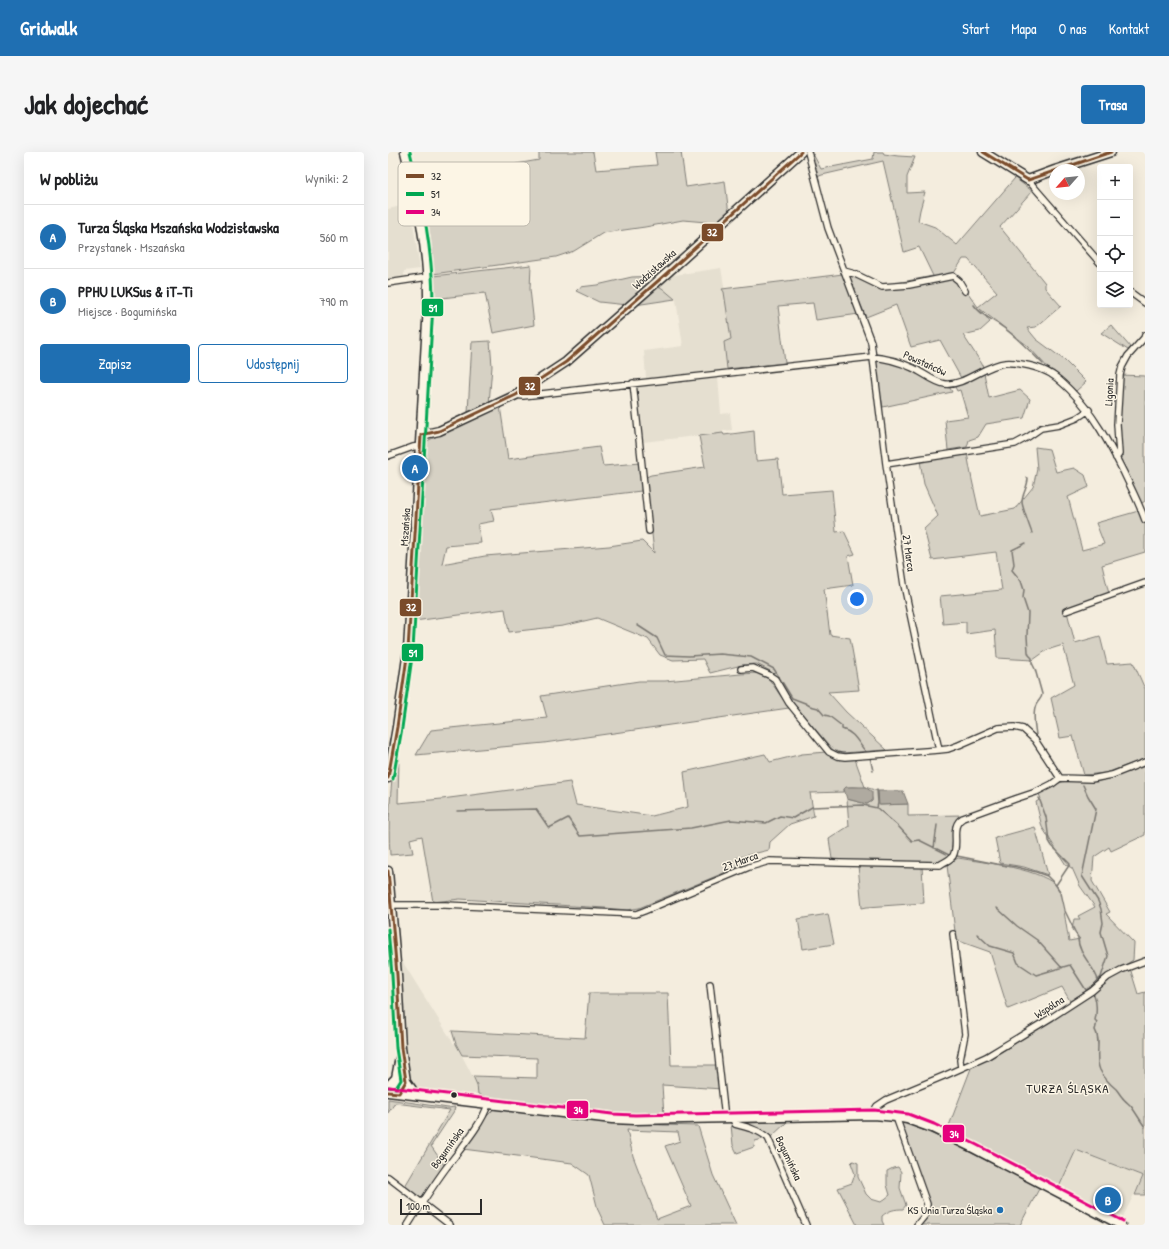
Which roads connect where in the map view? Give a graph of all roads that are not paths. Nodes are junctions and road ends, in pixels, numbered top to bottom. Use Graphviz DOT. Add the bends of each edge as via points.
graph roads {
  1 [pos="405,152"];
  2 [pos="801,152"];
  3 [pos="808,152"];
  4 [pos="984,152"];
  5 [pos="1111,152"];
  6 [pos="408,162"];
  7 [pos="1028,180"];
  8 [pos="421,226"];
  9 [pos="1097,260"];
  10 [pos="844,271"];
  11 [pos="428,277"];
  12 [pos="388,283"];
  13 [pos="965,291"];
  14 [pos="1133,294"];
  15 [pos="1145,303"];
  16 [pos="1145,335"];
  17 [pos="872,357"];
  18 [pos="633,383"];
  19 [pos="516,395"];
  20 [pos="1089,410"];
  21 [pos="421,435"];
  22 [pos="420,446"];
  23 [pos="388,456"];
  24 [pos="1116,458"];
  25 [pos="886,464"];
  26 [pos="1145,520"];
  27 [pos="649,531"];
  28 [pos="1145,584"];
  29 [pos="1066,611"];
  30 [pos="741,669"];
  31 [pos="939,750"];
  32 [pos="1145,762"];
  33 [pos="388,777"];
  34 [pos="1060,778"];
  35 [pos="388,871"];
  36 [pos="390,905"];
  37 [pos="390,919"];
  38 [pos="953,934"];
  39 [pos="1145,961"];
  40 [pos="710,984"];
  41 [pos="401,1048"];
  42 [pos="961,1068"];
  43 [pos="396,1078"];
  44 [pos="406,1081"];
  45 [pos="388,1086"];
  46 [pos="388,1092"];
  47 [pos="399,1093"];
  48 [pos="416,1095"];
  49 [pos="488,1104"];
  50 [pos="874,1115"];
  51 [pos="896,1117"];
  52 [pos="729,1118"];
  53 [pos="388,1177"];
  54 [pos="422,1204"];
  55 [pos="408,1225"];
  56 [pos="450,1225"];
  57 [pos="806,1225"];
  58 [pos="917,1225"];
  59 [pos="1121,1225"];
  1 -- 6 [label="street, Mszańska"];
  2 -- 19 [label="street, Wodzisławska" via="566,362"];
  3 -- 10 [label="street" via="828,228"];
  4 -- 7 [label="street"];
  5 -- 7 [label="street"];
  7 -- 9 [label="street"];
  8 -- 11 [label="street, Mszańska"];
  10 -- 13 [label="street" via="882,287 909,285 953,276"];
  10 -- 17 [label="street" via="871,342"];
  11 -- 12 [label="street"];
  11 -- 21 [label="street, Mszańska"];
  14 -- 15 [label="street"];
  16 -- 24 [label="street, Ligonia" via="1128,356 1120,375"];
  17 -- 18 [label="street, Wodzisławska"];
  17 -- 20 [label="street, Powstańców" via="898,362 944,384 955,384 990,367 1005,363 1041,369 1062,382"];
  17 -- 25 [label="street, 27 Marca"];
  18 -- 19 [label="street, Wodzisławska"];
  18 -- 27 [label="street"];
  19 -- 21 [label="street, Wodzisławska" via="443,430"];
  20 -- 24 [label="street, Powstańców"];
  20 -- 25 [label="street" via="1059,425 1041,428 1014,444"];
  21 -- 22 [label="street, Mszańska"];
  22 -- 23 [label="street"];
  22 -- 33 [label="street, Mszańska" via="408,650"];
  24 -- 26 [label="street, Powstańców"];
  25 -- 31 [label="street, 27 Marca" via="904,585"];
  28 -- 29 [label="street"];
  30 -- 31 [label="street" via="753,668 775,679 794,709 829,752 837,756"];
  31 -- 34 [label="street" via="959,745 998,728 1014,726 1023,729 1035,740"];
  32 -- 34 [label="street" via="1112,775 1091,779"];
  34 -- 36 [label="street, 27 Marca" via="1036,792 958,821 955,826 954,854 940,865 770,861 749,867 636,914 445,905"];
  35 -- 36 [label="street"];
  36 -- 37 [label="street"];
  37 -- 41 [label="street" via="397,975"];
  38 -- 42 [label="street" via="965,1034"];
  39 -- 42 [label="street, Wspólna" via="1108,977 1092,991 1052,1017 986,1057"];
  40 -- 52 [label="street"];
  41 -- 43 [label="street"];
  41 -- 44 [label="street"];
  42 -- 50 [label="street, Wspólna" via="886,1100 877,1106"];
  43 -- 45 [label="street"];
  43 -- 47 [label="street"];
  44 -- 47 [label="street"];
  44 -- 48 [label="street"];
  46 -- 47 [label="street"];
  47 -- 48 [label="street"];
  48 -- 49 [label="street"];
  49 -- 52 [label="street" via="619,1119"];
  49 -- 54 [label="street, Bogumińska" via="478,1125"];
  50 -- 51 [label="street"];
  50 -- 52 [label="street"];
  51 -- 58 [label="street" via="927,1204 926,1214"];
  51 -- 59 [label="street" via="932,1128"];
  52 -- 57 [label="street, Bogumińska" via="735,1124 755,1130 768,1138"];
  53 -- 54 [label="street"];
  54 -- 55 [label="street, Bogumińska"];
  54 -- 56 [label="street"];
}
